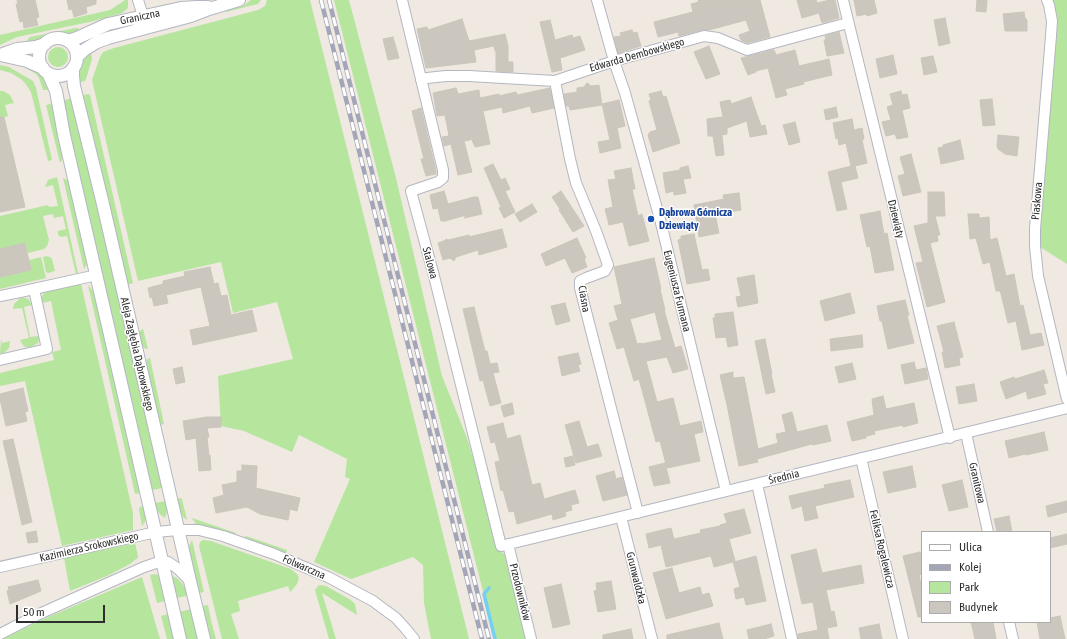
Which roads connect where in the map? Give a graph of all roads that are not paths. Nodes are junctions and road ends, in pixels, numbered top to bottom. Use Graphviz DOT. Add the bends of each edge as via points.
graph roads {
  1 [pos="138,0"];
  2 [pos="239,0"];
  3 [pos="402,0"];
  4 [pos="597,0"];
  5 [pos="843,0"];
  6 [pos="1048,0"];
  7 [pos="215,7"];
  8 [pos="143,16"];
  9 [pos="848,23"];
  10 [pos="134,31"];
  11 [pos="68,41"];
  12 [pos="45,44"];
  13 [pos="0,55"];
  14 [pos="614,60"];
  15 [pos="75,63"];
  16 [pos="46,70"];
  17 [pos="421,80"];
  18 [pos="555,81"];
  19 [pos="97,275"];
  20 [pos="34,289"];
  21 [pos="0,296"];
  22 [pos="0,360"];
  23 [pos="1067,399"];
  24 [pos="1067,408"];
  25 [pos="966,433"];
  26 [pos="950,438"];
  27 [pos="862,458"];
  28 [pos="757,484"];
  29 [pos="726,491"];
  30 [pos="638,513"];
  31 [pos="621,517"];
  32 [pos="178,530"];
  33 [pos="988,531"];
  34 [pos="156,532"];
  35 [pos="505,545"];
  36 [pos="162,561"];
  37 [pos="0,566"];
  38 [pos="190,581"];
  39 [pos="1009,623"];
  40 [pos="0,634"];
  41 [pos="180,639"];
  42 [pos="204,639"];
  43 [pos="414,639"];
  44 [pos="531,639"];
  45 [pos="652,639"];
  46 [pos="792,639"];
  47 [pos="903,639"];
  48 [pos="1013,639"];
  1 -- 8 [label="street"];
  2 -- 7 [label="street, Graniczna"];
  3 -- 17 [label="street, Stalowa"];
  4 -- 14 [label="street, Eugeniusza Furmana"];
  5 -- 9 [label="street, Dziewiąty"];
  6 -- 23 [label="street, Piaskowa" via="1052,21 1035,246 1038,276"];
  7 -- 8 [label="street, Graniczna" via="188,7"];
  7 -- 10 [label="street, Graniczna"];
  8 -- 10 [label="street"];
  8 -- 11 [label="street, Graniczna" via="108,24"];
  9 -- 14 [label="street, Edwarda Dembowskiego" via="747,50 718,38 704,36"];
  9 -- 26 [label="street, Dziewiąty"];
  10 -- 15 [label="street, Graniczna" via="97,42 84,50"];
  11 -- 12 [label="street" via="57,38"];
  11 -- 15 [label="street" via="75,48"];
  12 -- 13 [label="street"];
  12 -- 16 [label="street" via="40,56"];
  13 -- 16 [label="street" via="27,61"];
  14 -- 18 [label="street, Edwarda Dembowskiego"];
  14 -- 29 [label="street, Eugeniusza Furmana" via="661,223"];
  15 -- 16 [label="street" via="64,75 54,75"];
  15 -- 32 [label="street, Aleja Zagłębia Dąbrowskiego" via="74,86"];
  16 -- 19 [label="street, Aleja Zagłębia Dąbrowskiego" via="56,91"];
  17 -- 18 [label="street, Edwarda Dembowskiego" via="469,76"];
  17 -- 35 [label="street, Stalowa" via="443,178 411,191"];
  18 -- 30 [label="street, Ciasna" via="576,183 608,265 605,271 580,281 580,288"];
  19 -- 20 [label="street"];
  19 -- 34 [label="street, Aleja Zagłębia Dąbrowskiego"];
  20 -- 21 [label="street"];
  20 -- 22 [label="street" via="47,349"];
  24 -- 25 [label="street, Średnia"];
  25 -- 26 [label="street, Średnia"];
  25 -- 33 [label="street, Granitowa"];
  26 -- 27 [label="street, Średnia"];
  27 -- 28 [label="street, Średnia"];
  27 -- 47 [label="street, Feliksa Rogalewicza"];
  28 -- 29 [label="street, Średnia"];
  28 -- 46 [label="street"];
  29 -- 30 [label="street, Średnia"];
  30 -- 31 [label="street, Średnia"];
  31 -- 35 [label="street, Średnia"];
  31 -- 45 [label="street, Grunwaldzka"];
  32 -- 34 [label="street, Kazimierza Srokowskiego"];
  32 -- 38 [label="street, Aleja Zagłębia Dąbrowskiego"];
  32 -- 43 [label="street, Folwarczna" via="199,530 223,536 328,577 373,601 396,618"];
  34 -- 36 [label="street, Aleja Zagłębia Dąbrowskiego"];
  34 -- 37 [label="street, Kazimierza Srokowskiego"];
  35 -- 44 [label="street, Przodowników"];
  36 -- 38 [label="street" via="177,568"];
  36 -- 40 [label="street" via="36,615"];
  36 -- 41 [label="street, Aleja Zagłębia Dąbrowskiego"];
  38 -- 42 [label="street, Aleja Zagłębia Dąbrowskiego"];
  39 -- 48 [label="street"];
}
